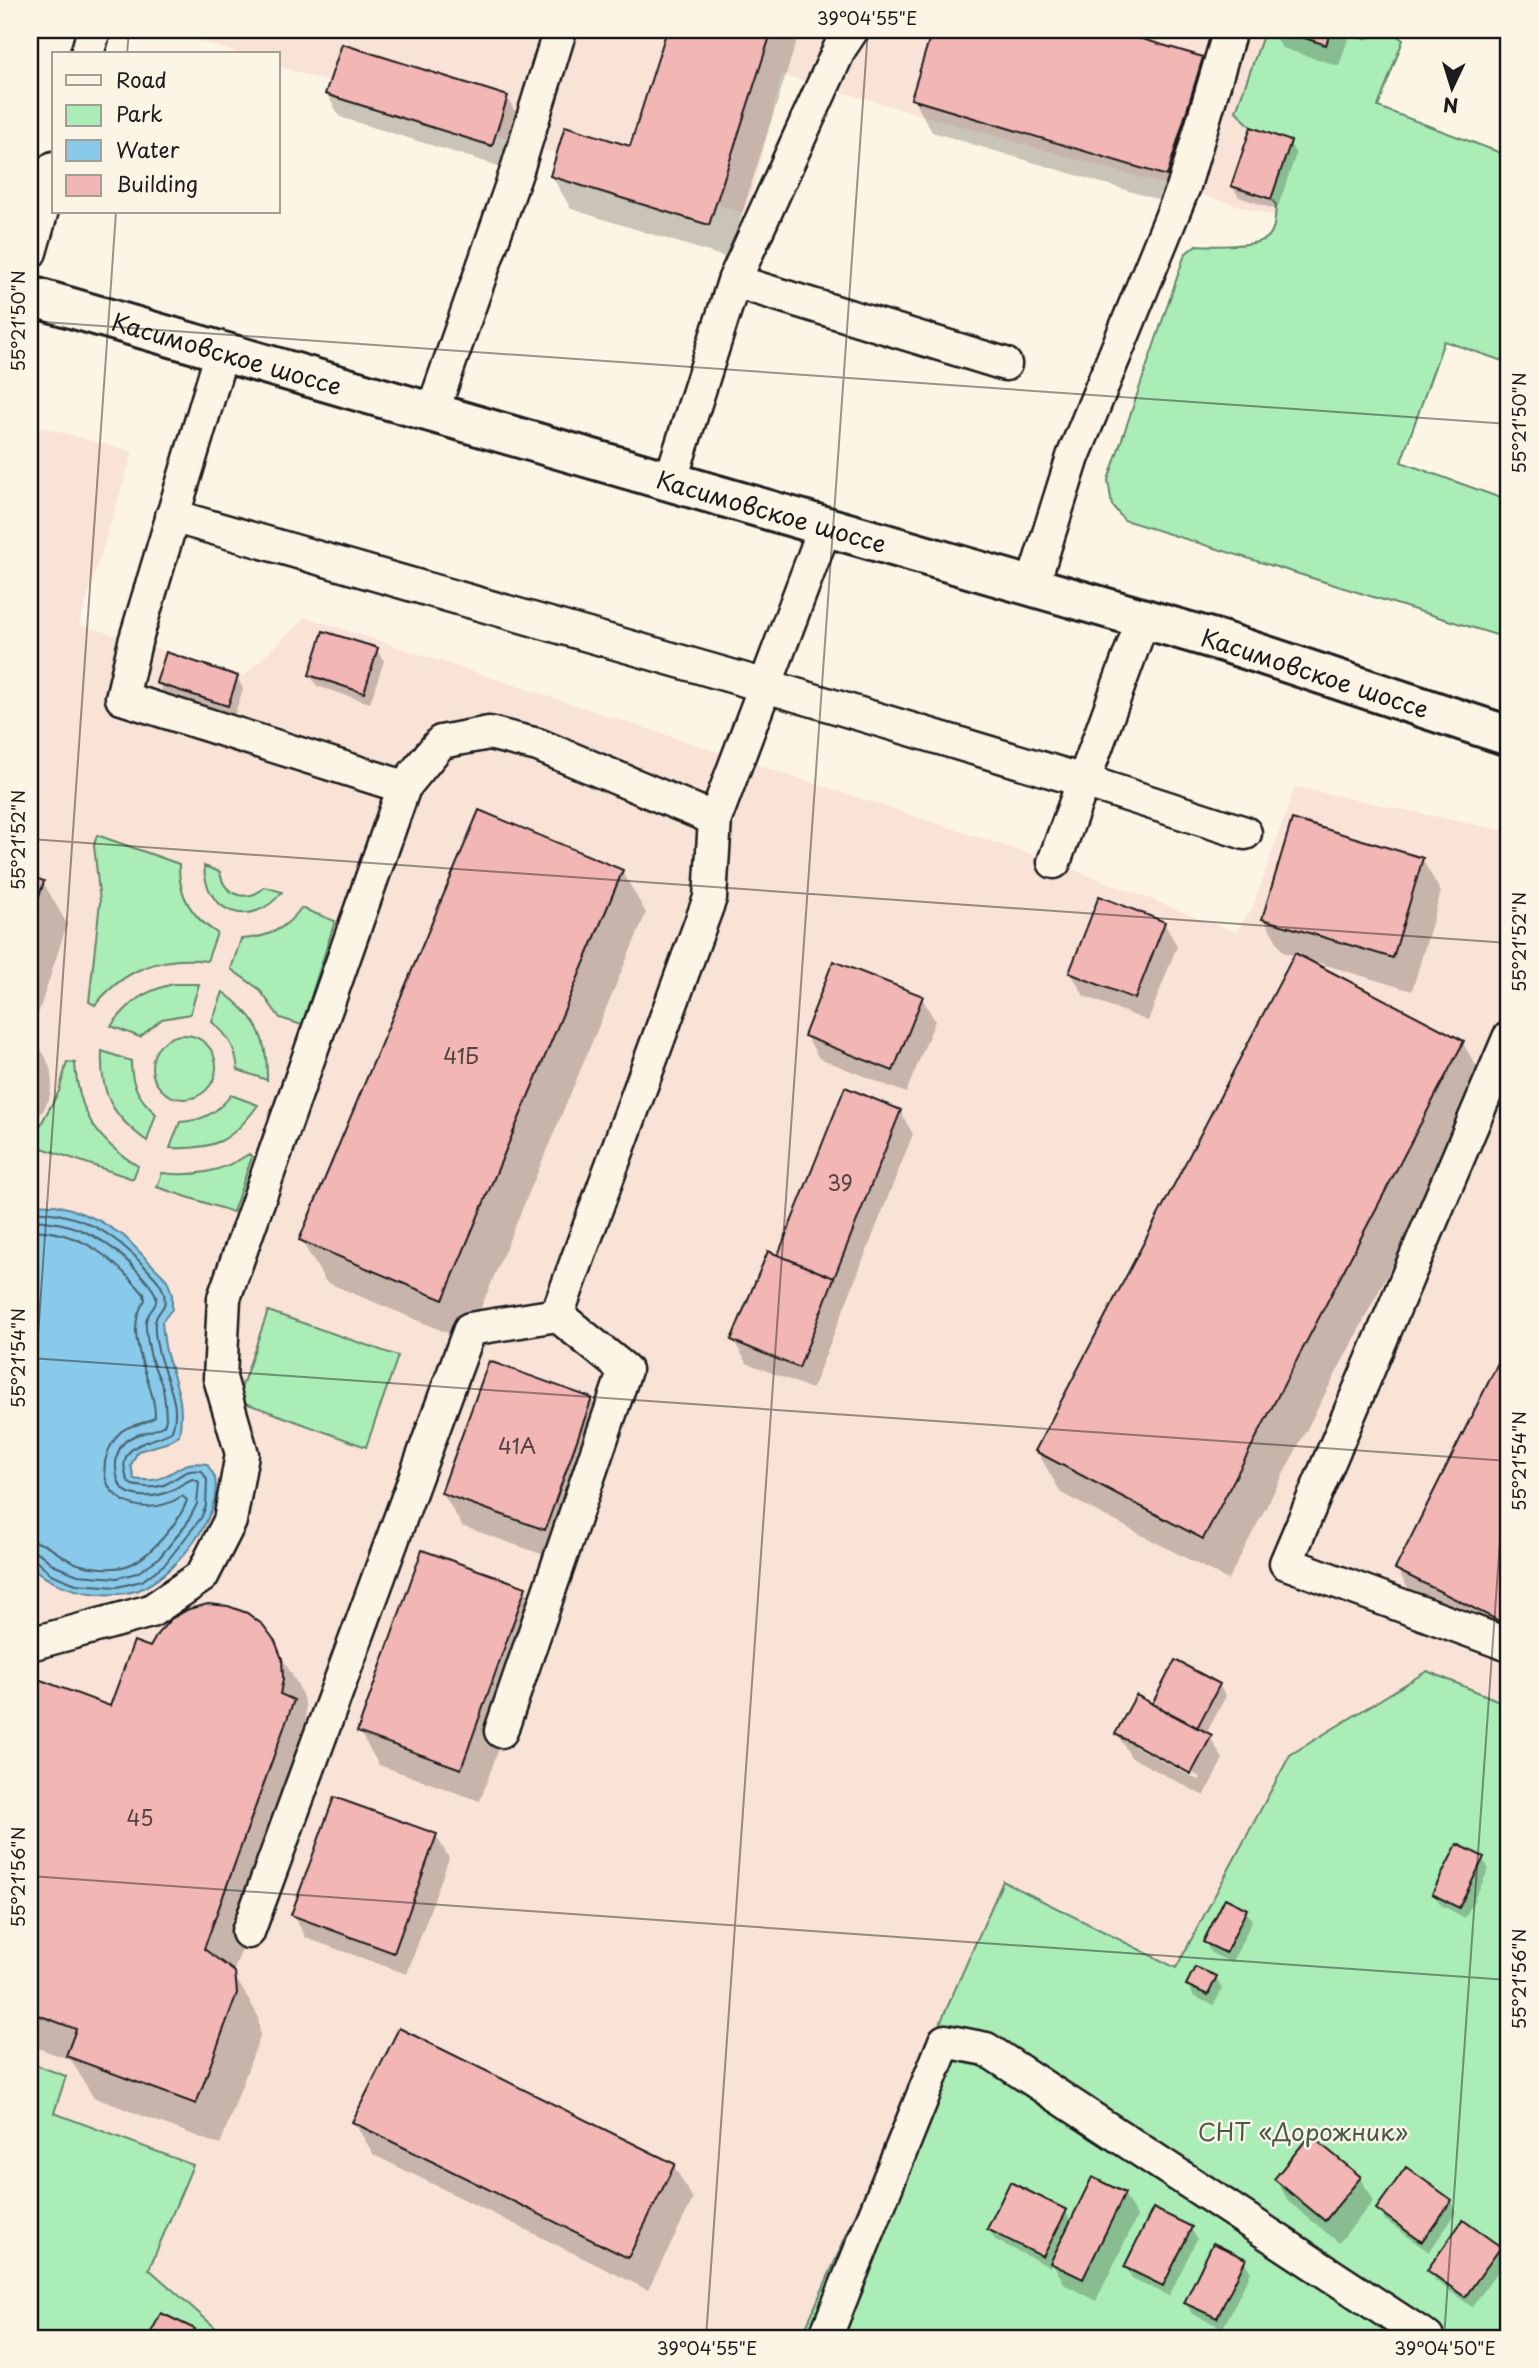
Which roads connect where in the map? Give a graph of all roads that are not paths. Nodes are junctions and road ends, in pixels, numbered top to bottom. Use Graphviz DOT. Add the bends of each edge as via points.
graph roads {
  1 [pos="94,30"];
  2 [pos="560,30"];
  3 [pos="852,30"];
  4 [pos="1230,30"];
  5 [pos="88,52"];
  6 [pos="52,175"];
  7 [pos="30,252"];
  8 [pos="734,281"];
  9 [pos="30,296"];
  10 [pos="222,352"];
  11 [pos="1006,364"];
  12 [pos="432,413"];
  13 [pos="670,482"];
  14 [pos="172,516"];
  15 [pos="825,527"];
  16 [pos="1032,587"];
  17 [pos="1143,619"];
  18 [pos="765,686"];
  19 [pos="1509,736"];
  20 [pos="1084,781"];
  21 [pos="404,788"];
  22 [pos="715,820"];
  23 [pos="1245,833"];
  24 [pos="1054,862"];
  25 [pos="1509,1038"];
  26 [pos="557,1315"];
  27 [pos="30,1644"];
  28 [pos="1509,1645"];
  29 [pos="500,1731"];
  30 [pos="248,1932"];
  31 [pos="825,2338"];
  32 [pos="1427,2338"];
  1 -- 5 [label="lane"];
  2 -- 12 [label="lane" via="517,170"];
  3 -- 8 [label="lane"];
  4 -- 16 [label="lane" via="1184,186 1073,457"];
  6 -- 7 [label="lane"];
  8 -- 11 [label="lane"];
  8 -- 13 [label="lane"];
  9 -- 10 [label="main road, Касимовское шоссе"];
  10 -- 12 [label="main road, Касимовское шоссе"];
  10 -- 14 [label="lane"];
  12 -- 13 [label="main road, Касимовское шоссе"];
  13 -- 15 [label="main road, Касимовское шоссе"];
  14 -- 18 [label="lane"];
  14 -- 21 [label="lane" via="122,698"];
  15 -- 16 [label="main road, Касимовское шоссе"];
  15 -- 18 [label="lane"];
  16 -- 17 [label="main road, Касимовское шоссе"];
  17 -- 19 [label="main road, Касимовское шоссе"];
  17 -- 20 [label="lane"];
  18 -- 20 [label="lane"];
  18 -- 22 [label="lane"];
  20 -- 23 [label="lane"];
  20 -- 24 [label="lane"];
  21 -- 22 [label="lane" via="441,741 489,733 538,746"];
  21 -- 27 [label="lane" via="224,1298 220,1378 242,1454 230,1521 202,1576 151,1611"];
  22 -- 26 [label="lane" via="710,898"];
  25 -- 28 [label="lane" via="1286,1563"];
  26 -- 29 [label="lane" via="625,1370"];
  26 -- 30 [label="lane" via="470,1329"];
  31 -- 32 [label="lane" via="945,2041 986,2049"];
}
